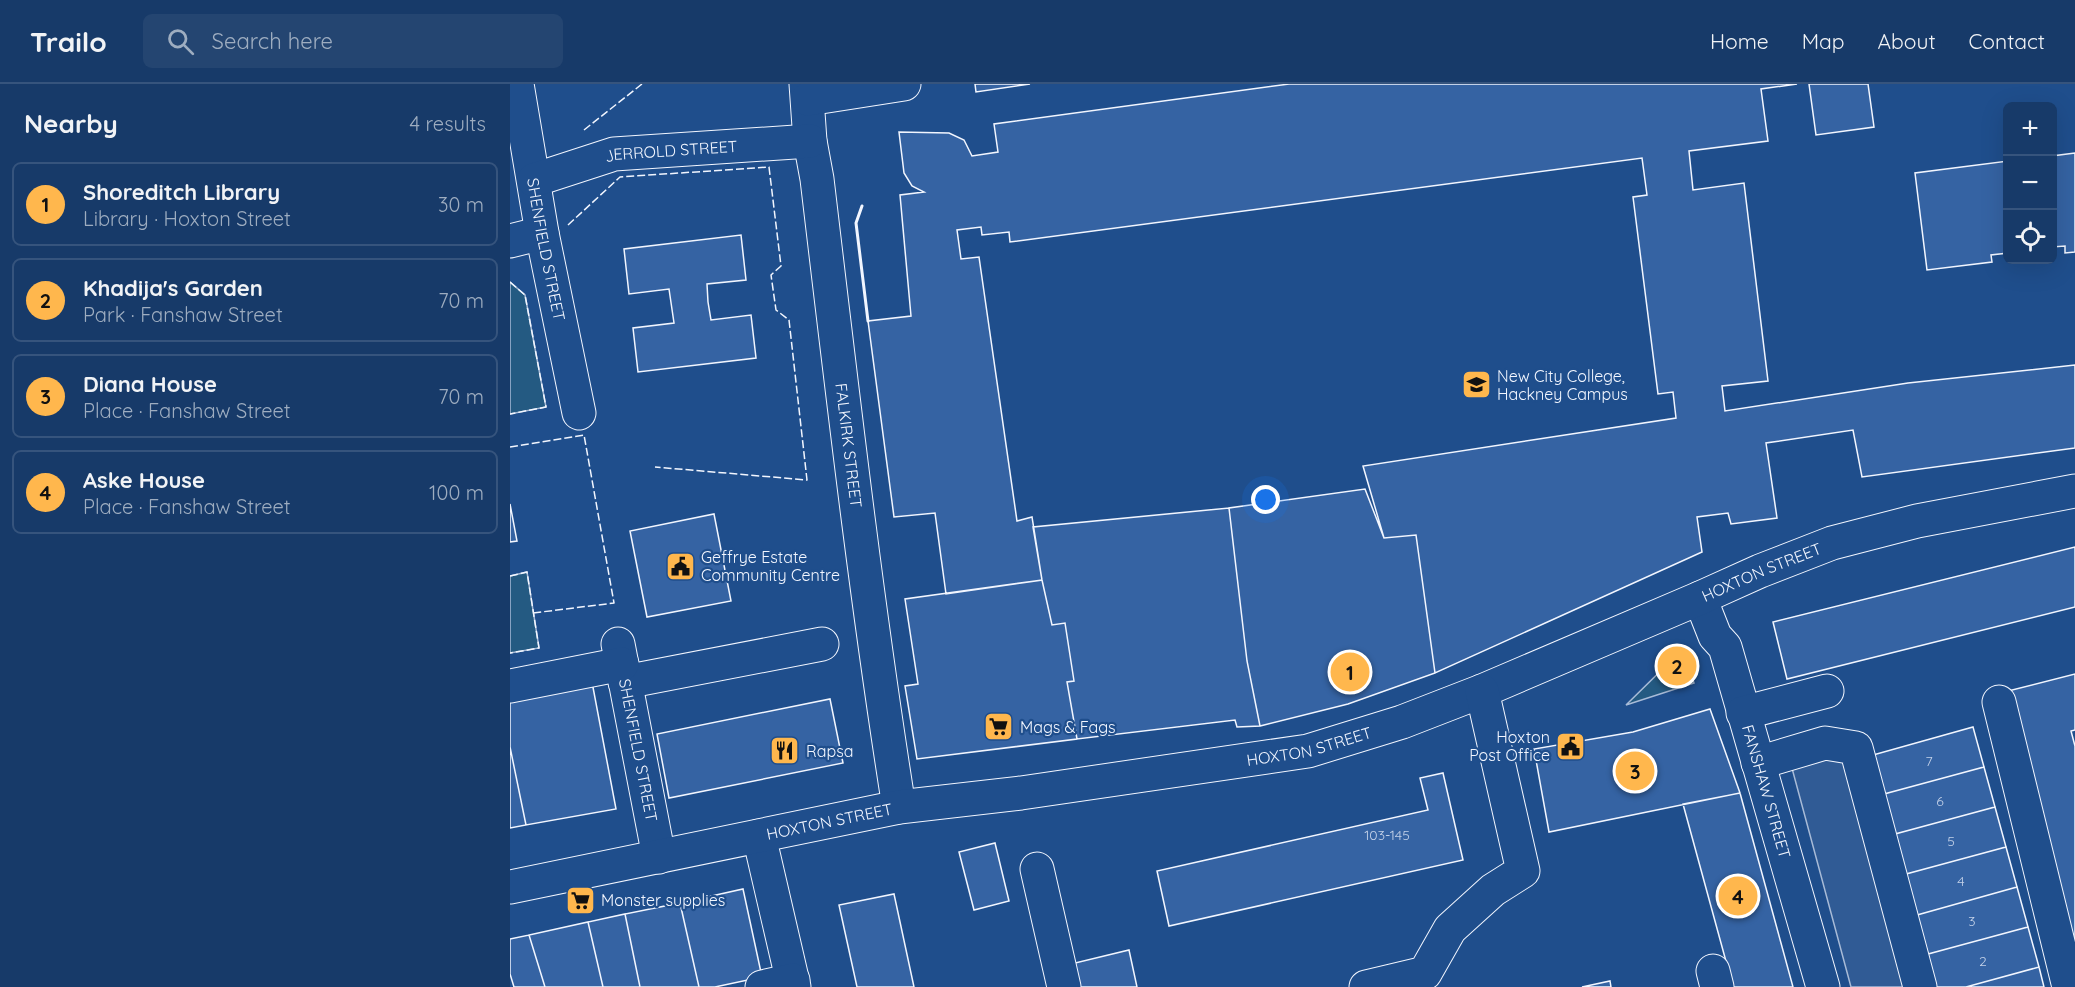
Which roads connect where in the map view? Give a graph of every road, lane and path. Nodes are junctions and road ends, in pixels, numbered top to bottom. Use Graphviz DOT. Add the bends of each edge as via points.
graph roads {
  1 [pos="517,84"];
  2 [pos="904,84"];
  3 [pos="807,91"];
  4 [pos="810,141"];
  5 [pos="534,180"];
  6 [pos="542,233"];
  7 [pos="510,241"];
  8 [pos="579,413"];
  9 [pos="2075,491"];
  10 [pos="1700,598"];
  11 [pos="822,644"];
  12 [pos="622,663"];
  13 [pos="510,686"];
  14 [pos="1482,691"];
  15 [pos="1827,691"];
  16 [pos="1999,702"];
  17 [pos="1743,713"];
  18 [pos="1758,763"];
  19 [pos="899,807"];
  20 [pos="759,836"];
  21 [pos="659,857"];
  22 [pos="1037,868"];
  23 [pos="510,887"];
  24 [pos="783,985"];
  25 [pos="1065,987"];
  26 [pos="1366,987"];
  27 [pos="1823,987"];
  28 [pos="1920,987"];
  29 [pos="2069,987"];
  1 -- 5 [label="street, SHENFIELD STREET"];
  2 -- 3 [label="street"];
  3 -- 4 [label="street, FALKIRK STREET"];
  4 -- 5 [label="street, JERROLD STREET" via="614,154"];
  4 -- 19 [label="street, FALKIRK STREET"];
  5 -- 6 [label="street, SHENFIELD STREET"];
  6 -- 7 [label="street"];
  6 -- 8 [label="street, SHENFIELD STREET"];
  9 -- 10 [label="street, HOXTON STREET" via="1917,521 1832,543"];
  10 -- 14 [label="street, HOXTON STREET"];
  10 -- 17 [label="street, FANSHAW STREET" via="1715,636 1725,647"];
  11 -- 12 [label="street"];
  12 -- 13 [label="street"];
  12 -- 21 [label="street, SHENFIELD STREET"];
  14 -- 19 [label="street, HOXTON STREET" via="1402,723 1308,751"];
  14 -- 26 [label="street" via="1523,871 1493,890 1450,929 1425,973"];
  15 -- 17 [label="street"];
  16 -- 29 [label="street"];
  17 -- 18 [label="street, FANSHAW STREET"];
  18 -- 27 [label="street, FANSHAW STREET"];
  18 -- 28 [label="street" via="1825,743 1856,748"];
  19 -- 20 [label="street, HOXTON STREET"];
  20 -- 21 [label="street, HOXTON STREET"];
  20 -- 24 [label="street"];
  21 -- 23 [label="street, HOXTON STREET"];
  22 -- 25 [label="street"];
}
